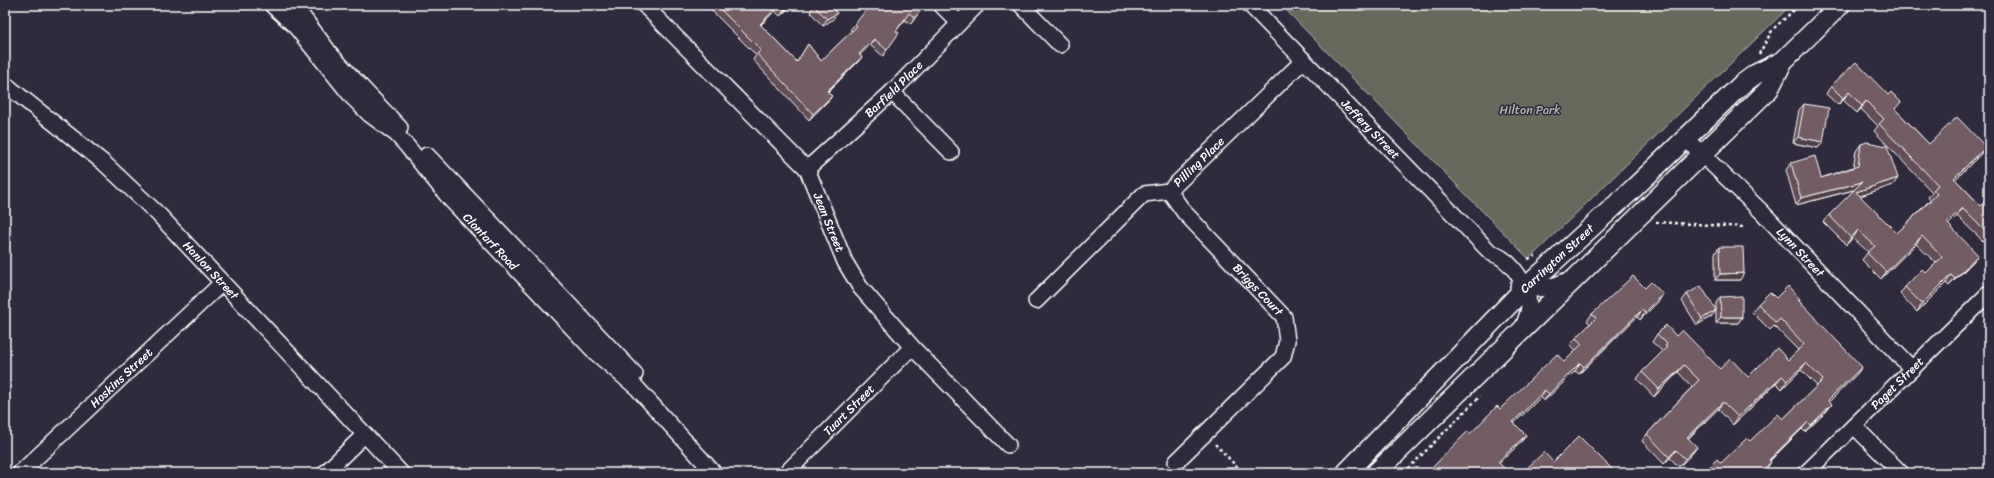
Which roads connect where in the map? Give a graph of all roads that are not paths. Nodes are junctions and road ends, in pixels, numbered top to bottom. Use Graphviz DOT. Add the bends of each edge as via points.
graph roads {
  1 [pos="272,5"];
  2 [pos="294,5"];
  3 [pos="644,5"];
  4 [pos="941,5"];
  5 [pos="977,5"];
  6 [pos="1021,5"];
  7 [pos="1250,5"];
  8 [pos="1840,5"];
  9 [pos="959,23"];
  10 [pos="1060,45"];
  11 [pos="1304,60"];
  12 [pos="1783,61"];
  13 [pos="5,84"];
  14 [pos="892,92"];
  15 [pos="1686,139"];
  16 [pos="950,152"];
  17 [pos="1702,155"];
  18 [pos="807,169"];
  19 [pos="1169,191"];
  20 [pos="1577,277"];
  21 [pos="222,283"];
  22 [pos="1524,289"];
  23 [pos="1989,293"];
  24 [pos="1036,300"];
  25 [pos="1522,329"];
  26 [pos="912,347"];
  27 [pos="1912,369"];
  28 [pos="1854,426"];
  29 [pos="364,434"];
  30 [pos="1008,445"];
  31 [pos="1176,462"];
  32 [pos="20,473"];
  33 [pos="325,473"];
  34 [pos="401,473"];
  35 [pos="714,473"];
  36 [pos="723,473"];
  37 [pos="786,473"];
  38 [pos="1346,473"];
  39 [pos="1376,473"];
  40 [pos="1806,473"];
  41 [pos="1901,473"];
  1 -- 35 [label="street, Clontarf Road" via="295,26 353,98 396,134 450,199 597,354 637,388"];
  2 -- 36 [label="street, Clontarf Road" via="332,56 648,388"];
  3 -- 18 [label="street, Jean Street"];
  4 -- 9 [label="street"];
  5 -- 9 [label="street, Barfield Place"];
  6 -- 10 [label="street"];
  7 -- 11 [label="street, Jeffery Street"];
  8 -- 12 [label="main road, Carrington Street"];
  9 -- 14 [label="street, Barfield Place"];
  11 -- 19 [label="street, Pilling Place"];
  11 -- 22 [label="street, Jeffery Street" via="1491,253 1505,261 1522,279"];
  12 -- 15 [label="main road, Carrington Street" via="1756,74 1741,86"];
  12 -- 17 [label="main road, Carrington Street" via="1769,89"];
  13 -- 21 [label="street, Hanlon Street" via="109,168 159,215"];
  14 -- 16 [label="street"];
  14 -- 18 [label="street, Barfield Place"];
  15 -- 17 [label="street, Lynn Street"];
  15 -- 22 [label="main road, Carrington Street"];
  17 -- 20 [label="main road, Carrington Street"];
  17 -- 27 [label="street, Lynn Street"];
  18 -- 26 [label="street, Jean Street" via="851,274"];
  19 -- 24 [label="street, Pilling Place" via="1144,194"];
  19 -- 31 [label="street, Briggs Court" via="1184,212 1284,317 1287,341 1283,357"];
  20 -- 22 [label="street" via="1546,289"];
  20 -- 25 [label="main road, Carrington Street"];
  21 -- 29 [label="street, Hanlon Street"];
  21 -- 32 [label="street, Hoskins Street"];
  22 -- 25 [label="street, Jeffery Street" via="1529,307"];
  22 -- 38 [label="main road, Carrington Street"];
  23 -- 27 [label="street, Paget Street"];
  25 -- 39 [label="main road, Carrington Street"];
  26 -- 30 [label="street, Jean Street"];
  26 -- 37 [label="street, Tuart Street"];
  27 -- 28 [label="street, Paget Street"];
  28 -- 40 [label="street, Paget Street"];
  28 -- 41 [label="street"];
  29 -- 33 [label="street"];
  29 -- 34 [label="street, Hanlon Street"];
}
